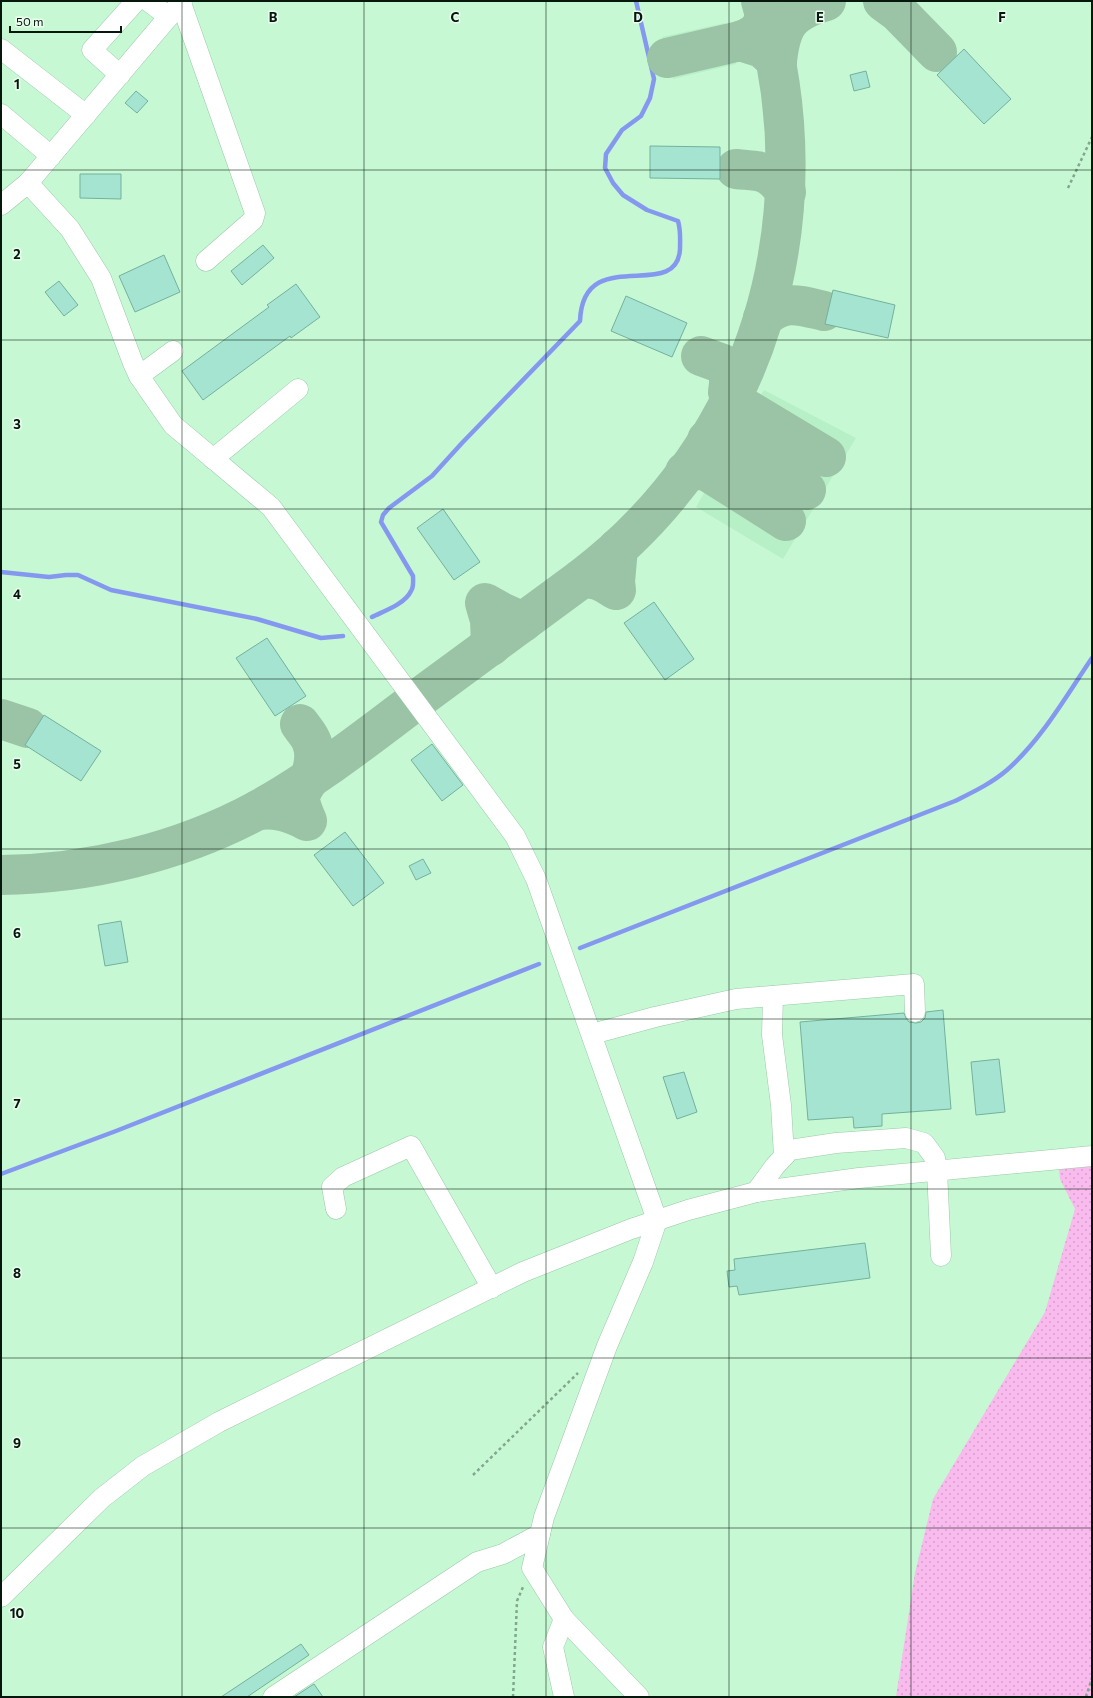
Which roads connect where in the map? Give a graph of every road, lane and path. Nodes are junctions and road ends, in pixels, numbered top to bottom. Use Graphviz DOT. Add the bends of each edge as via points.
graph roads {
  1 [pos="136,1"];
  2 [pos="148,1"];
  3 [pos="177,7"];
  4 [pos="1,49"];
  5 [pos="120,75"];
  6 [pos="1,114"];
  7 [pos="86,115"];
  8 [pos="1092,137"];
  9 [pos="51,156"];
  10 [pos="28,184"];
  11 [pos="1068,188"];
  12 [pos="1,205"];
  13 [pos="206,261"];
  14 [pos="173,351"];
  15 [pos="139,376"];
  16 [pos="298,388"];
  17 [pos="213,459"];
  18 [pos="773,996"];
  19 [pos="915,1012"];
  20 [pos="592,1034"];
  21 [pos="784,1156"];
  22 [pos="1092,1156"];
  23 [pos="937,1170"];
  24 [pos="756,1192"];
  25 [pos="336,1209"];
  26 [pos="658,1220"];
  27 [pos="940,1256"];
  28 [pos="492,1288"];
  29 [pos="579,1373"];
  30 [pos="473,1475"];
  31 [pos="540,1534"];
  32 [pos="532,1568"];
  33 [pos="1,1597"];
  34 [pos="564,1618"];
  35 [pos="1092,1678"];
  36 [pos="273,1697"];
  37 [pos="513,1697"];
  38 [pos="564,1697"];
  39 [pos="639,1697"];
  40 [pos="1086,1697"];
  1 -- 5 [label="lane" via="92,50"];
  2 -- 3 [label="lane"];
  3 -- 5 [label="lane"];
  3 -- 13 [label="lane" via="255,214 253,220"];
  4 -- 7 [label="lane"];
  5 -- 7 [label="lane"];
  6 -- 9 [label="lane"];
  7 -- 9 [label="lane"];
  8 -- 11 [label="path"];
  9 -- 10 [label="lane"];
  10 -- 12 [label="lane"];
  10 -- 15 [label="lane" via="70,229 101,278"];
  14 -- 15 [label="lane"];
  15 -- 17 [label="lane" via="173,425"];
  16 -- 17 [label="lane"];
  17 -- 20 [label="lane" via="271,507 515,836 536,879"];
  18 -- 19 [label="lane" via="914,984"];
  18 -- 20 [label="lane" via="736,999"];
  18 -- 21 [label="lane" via="772,1035"];
  20 -- 26 [label="lane"];
  21 -- 23 [label="lane" via="790,1150 828,1144 906,1138 924,1143 935,1158"];
  21 -- 24 [label="lane"];
  22 -- 23 [label="lane"];
  23 -- 24 [label="lane"];
  23 -- 27 [label="lane"];
  24 -- 26 [label="lane"];
  25 -- 28 [label="lane" via="332,1187 343,1177 411,1146"];
  26 -- 28 [label="lane" via="523,1272"];
  26 -- 31 [label="lane" via="607,1346"];
  28 -- 33 [label="lane" via="219,1422 143,1466 102,1498"];
  29 -- 30 [label="path"];
  31 -- 32 [label="lane"];
  31 -- 36 [label="lane" via="503,1554 478,1562"];
  32 -- 34 [label="lane"];
  32 -- 37 [label="path" via="517,1601"];
  34 -- 38 [label="lane" via="553,1647"];
  34 -- 39 [label="lane"];
  35 -- 40 [label="path"];
}
